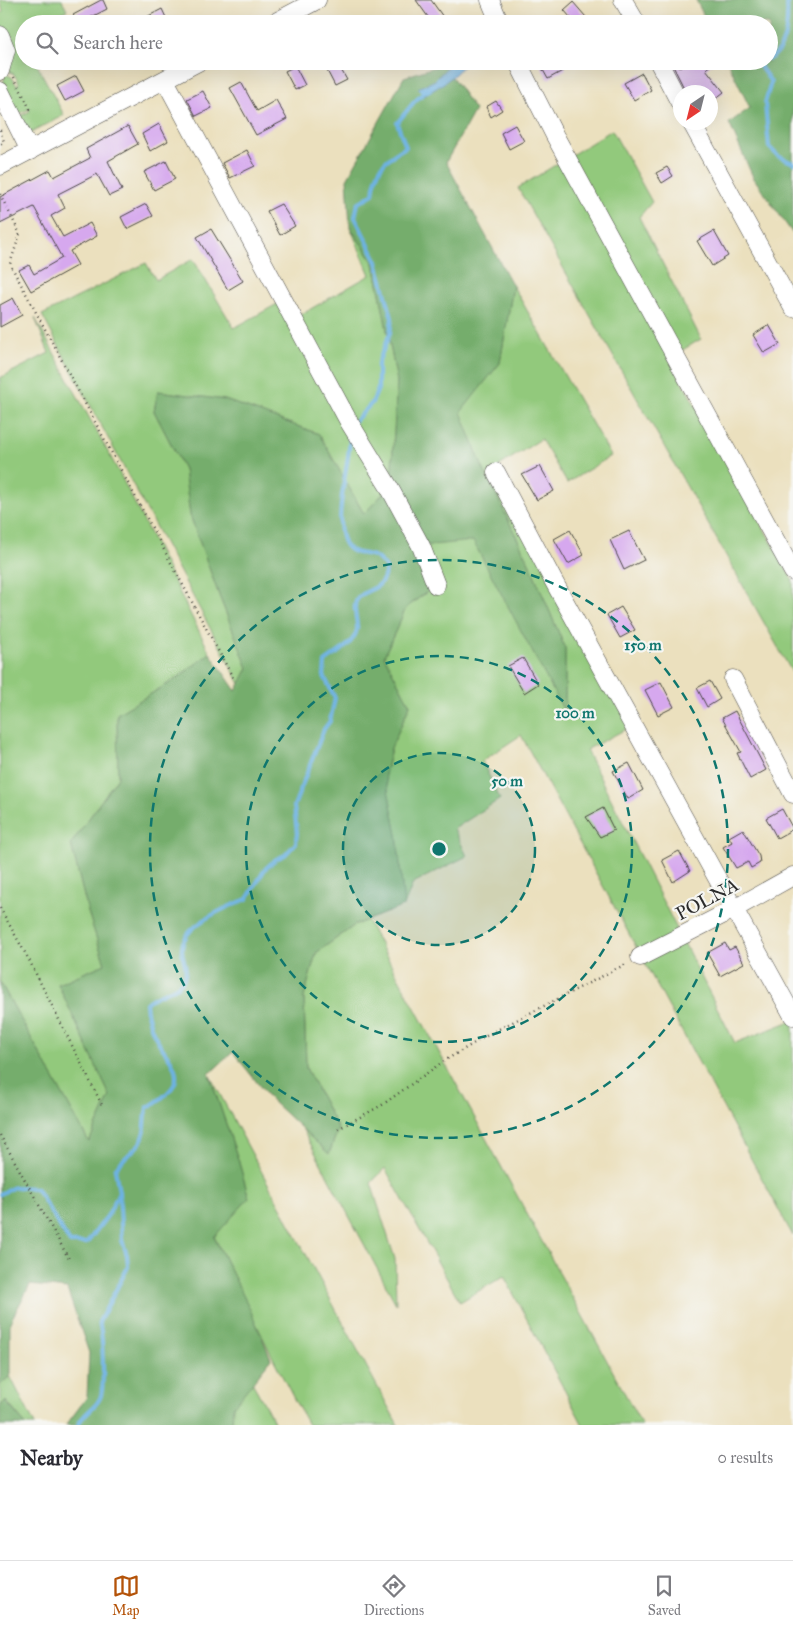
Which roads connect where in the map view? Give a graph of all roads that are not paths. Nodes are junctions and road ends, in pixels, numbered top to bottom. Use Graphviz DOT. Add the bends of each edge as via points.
graph roads {
  1 [pos="317,0"];
  2 [pos="490,0"];
  3 [pos="623,0"];
  4 [pos="289,15"];
  5 [pos="496,15"];
  6 [pos="632,15"];
  7 [pos="0,35"];
  8 [pos="183,70"];
  9 [pos="522,70"];
  10 [pos="663,70"];
  11 [pos="0,71"];
  12 [pos="165,80"];
  13 [pos="673,90"];
  14 [pos="0,91"];
  15 [pos="695,130"];
  16 [pos="30,151"];
  17 [pos="0,166"];
  18 [pos="793,308"];
  19 [pos="496,472"];
  20 [pos="793,572"];
  21 [pos="436,585"];
  22 [pos="732,679"];
  23 [pos="793,794"];
  24 [pos="793,876"];
  25 [pos="734,909"];
  26 [pos="640,957"];
  27 [pos="793,1016"];
  1 -- 4 [label="street"];
  2 -- 5 [label="street"];
  3 -- 6 [label="street"];
  7 -- 11 [label="street" via="6,50"];
  8 -- 12 [label="street"];
  9 -- 20 [label="street"];
  10 -- 13 [label="street"];
  12 -- 16 [label="street"];
  12 -- 21 [label="street" via="421,546"];
  14 -- 16 [label="street"];
  15 -- 18 [label="street"];
  16 -- 17 [label="street"];
  19 -- 25 [label="street"];
  22 -- 23 [label="street"];
  24 -- 25 [label="street, POLNA"];
  25 -- 26 [label="street, POLNA"];
  25 -- 27 [label="street"];
}
